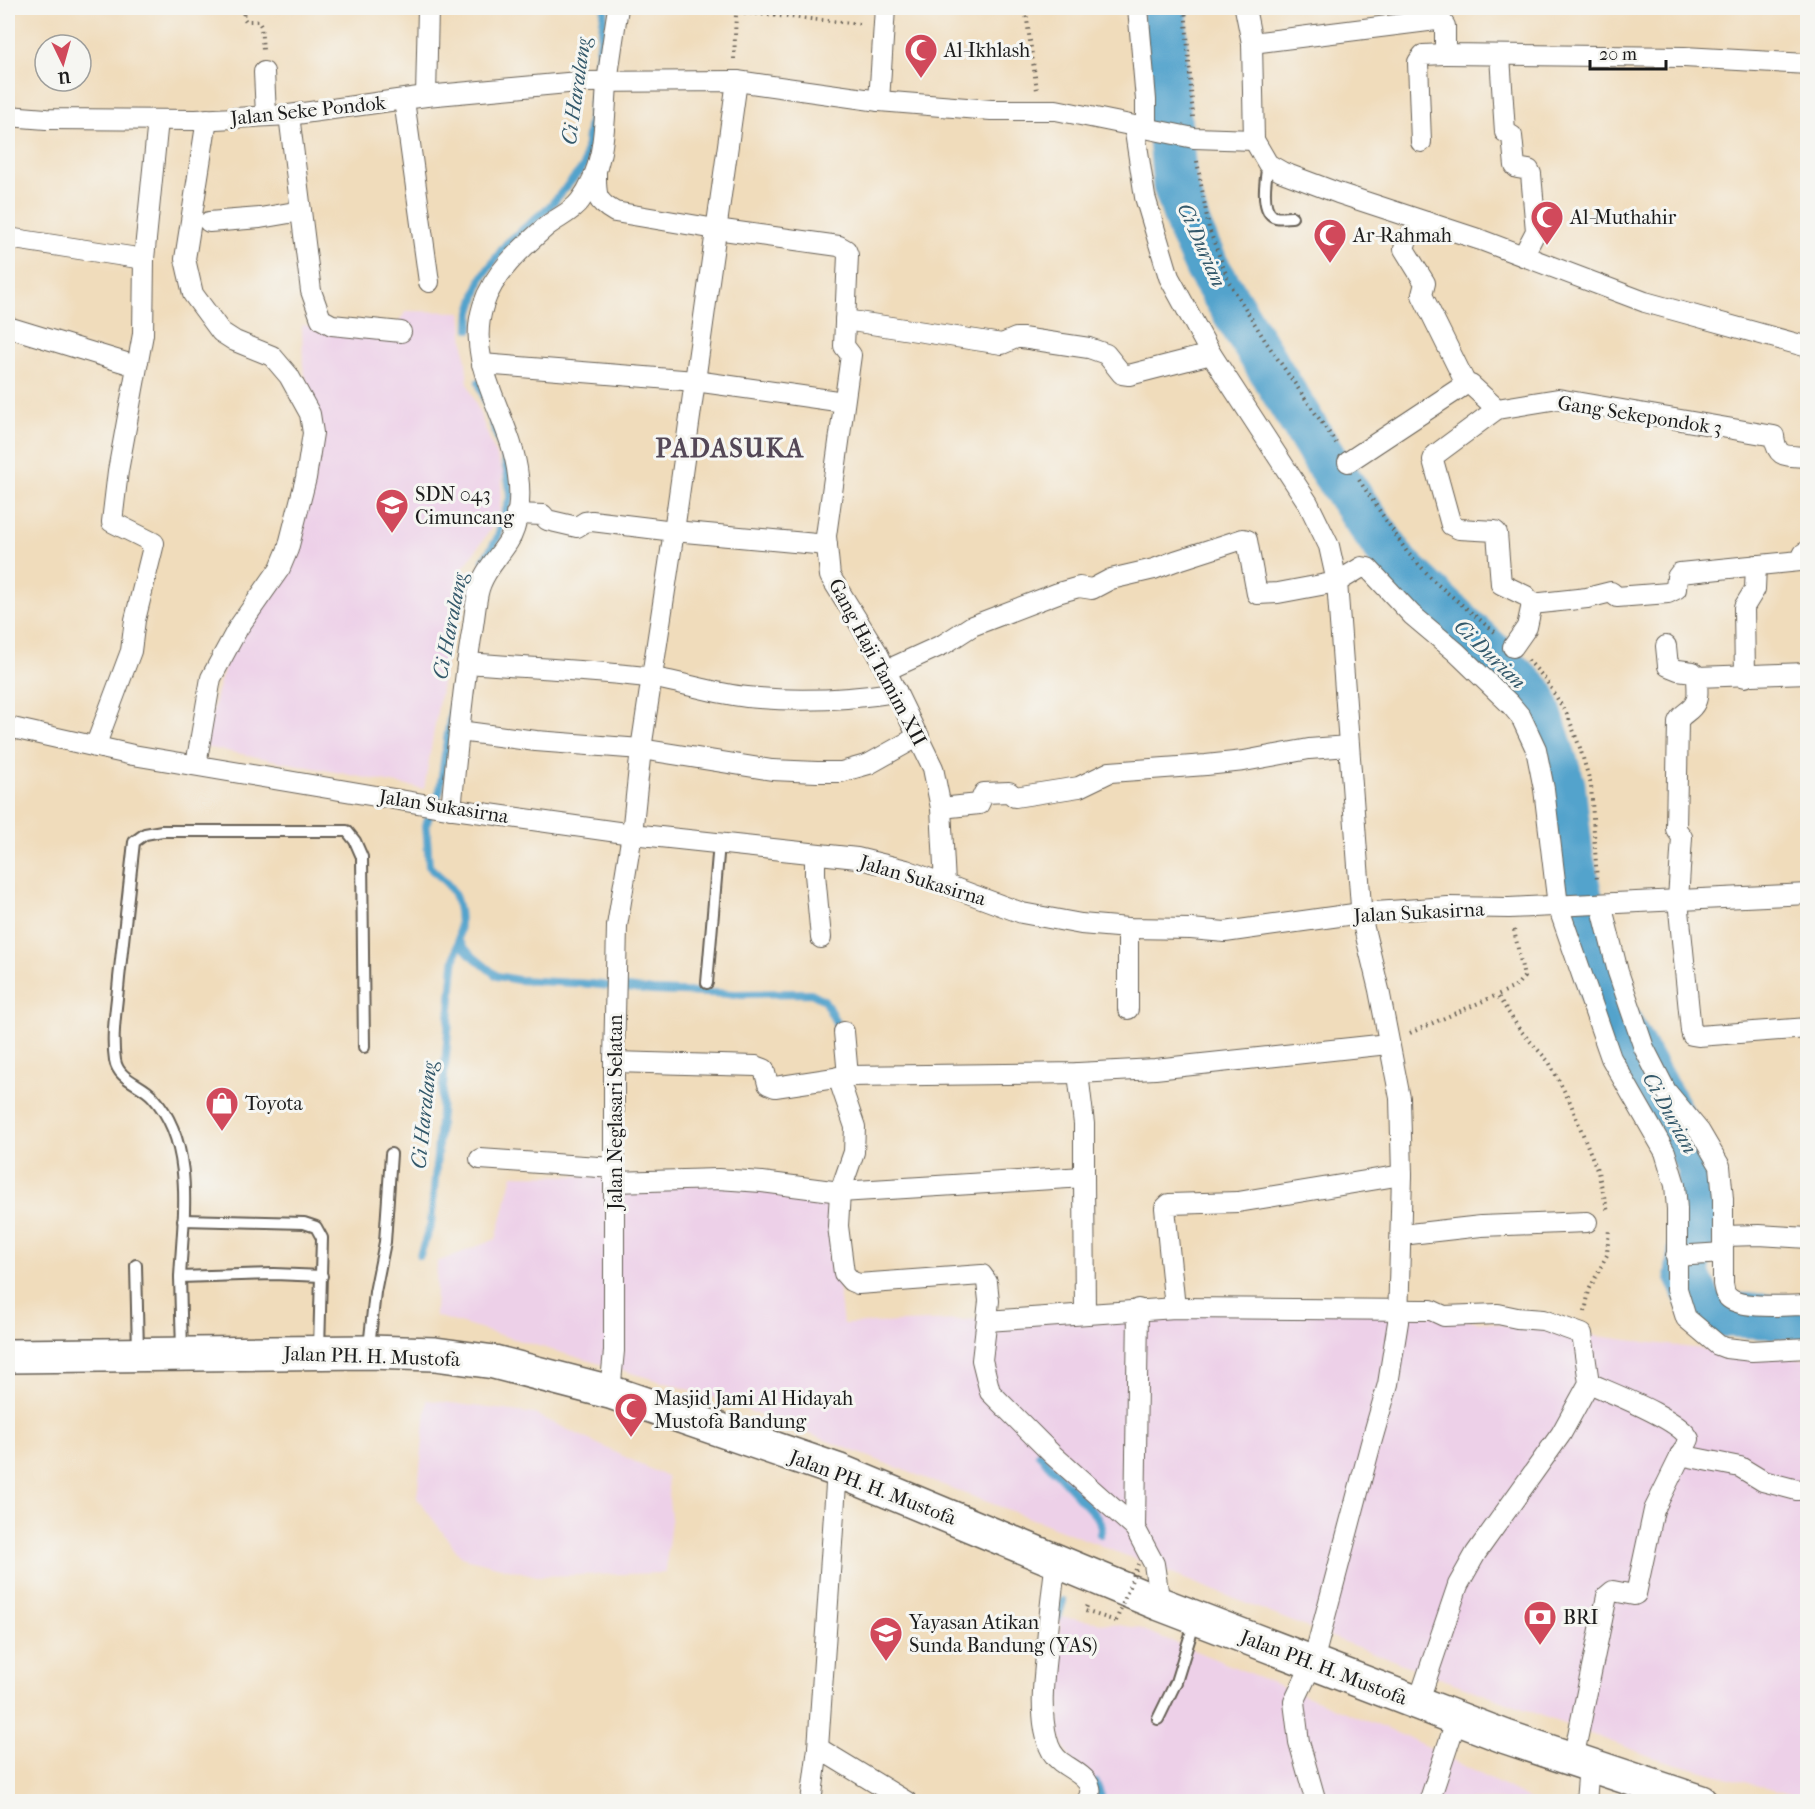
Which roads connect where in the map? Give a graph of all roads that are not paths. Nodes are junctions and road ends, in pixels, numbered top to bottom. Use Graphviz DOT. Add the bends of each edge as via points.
graph roads {
  1 [pos="428,8"];
  2 [pos="618,8"];
  3 [pos="1138,8"];
  4 [pos="1245,8"];
  5 [pos="884,17"];
  6 [pos="1252,43"];
  7 [pos="1445,54"];
  8 [pos="1500,56"];
  9 [pos="1808,64"];
  10 [pos="264,72"];
  11 [pos="604,81"];
  12 [pos="735,81"];
  13 [pos="426,96"];
  14 [pos="404,100"];
  15 [pos="879,101"];
  16 [pos="290,115"];
  17 [pos="8,116"];
  18 [pos="266,116"];
  19 [pos="207,119"];
  20 [pos="158,120"];
  21 [pos="1143,128"];
  22 [pos="1254,140"];
  23 [pos="1421,142"];
  24 [pos="1268,164"];
  25 [pos="596,173"];
  26 [pos="301,211"];
  27 [pos="1292,217"];
  28 [pos="209,222"];
  29 [pos="1426,222"];
  30 [pos="716,229"];
  31 [pos="8,238"];
  32 [pos="1523,256"];
  33 [pos="144,259"];
  34 [pos="429,282"];
  35 [pos="845,320"];
  36 [pos="8,327"];
  37 [pos="401,332"];
  38 [pos="1808,347"];
  39 [pos="1211,354"];
  40 [pos="482,364"];
  41 [pos="136,366"];
  42 [pos="695,381"];
  43 [pos="1466,384"];
  44 [pos="844,402"];
  45 [pos="1497,409"];
  46 [pos="1808,457"];
  47 [pos="1348,462"];
  48 [pos="516,514"];
  49 [pos="674,531"];
  50 [pos="827,545"];
  51 [pos="1808,551"];
  52 [pos="1756,565"];
  53 [pos="1337,582"];
  54 [pos="1532,604"];
  55 [pos="1666,646"];
  56 [pos="1513,647"];
  57 [pos="467,663"];
  58 [pos="886,670"];
  59 [pos="1808,673"];
  60 [pos="1697,677"];
  61 [pos="1745,677"];
  62 [pos="653,678"];
  63 [pos="897,692"];
  64 [pos="8,727"];
  65 [pos="459,731"];
  66 [pos="919,736"];
  67 [pos="1349,746"];
  68 [pos="95,747"];
  69 [pos="641,749"];
  70 [pos="196,765"];
  71 [pos="941,808"];
  72 [pos="449,809"];
  73 [pos="632,834"];
  74 [pos="719,843"];
  75 [pos="815,855"];
  76 [pos="945,884"];
  77 [pos="1808,894"];
  78 [pos="1678,900"];
  79 [pos="1596,904"];
  80 [pos="1562,906"];
  81 [pos="1361,913"];
  82 [pos="1128,928"];
  83 [pos="820,938"];
  84 [pos="707,983"];
  85 [pos="1128,1009"];
  86 [pos="1808,1028"];
  87 [pos="844,1032"];
  88 [pos="1388,1044"];
  89 [pos="364,1047"];
  90 [pos="614,1062"];
  91 [pos="1078,1073"];
  92 [pos="843,1076"];
  93 [pos="391,1154"];
  94 [pos="480,1159"];
  95 [pos="614,1175"];
  96 [pos="1402,1175"];
  97 [pos="1084,1177"];
  98 [pos="850,1192"];
  99 [pos="183,1220"];
  100 [pos="1587,1222"];
  101 [pos="1401,1235"];
  102 [pos="1808,1239"];
  103 [pos="1721,1247"];
  104 [pos="1679,1256"];
  105 [pos="136,1265"];
  106 [pos="322,1276"];
  107 [pos="180,1277"];
  108 [pos="1808,1305"];
  109 [pos="1175,1308"];
  110 [pos="1138,1310"];
  111 [pos="1399,1310"];
  112 [pos="1085,1313"];
  113 [pos="987,1321"];
  114 [pos="1808,1348"];
  115 [pos="319,1352"];
  116 [pos="369,1352"];
  117 [pos="182,1354"];
  118 [pos="138,1355"];
  119 [pos="8,1356"];
  120 [pos="1589,1383"];
  121 [pos="610,1392"];
  122 [pos="1680,1455"];
  123 [pos="837,1470"];
  124 [pos="1808,1489"];
  125 [pos="1135,1528"];
  126 [pos="1056,1560"];
  127 [pos="1160,1604"];
  128 [pos="1196,1617"];
  129 [pos="1312,1662"];
  130 [pos="1418,1703"];
  131 [pos="1457,1718"];
  132 [pos="1158,1719"];
  133 [pos="818,1748"];
  134 [pos="1581,1762"];
  135 [pos="1087,1800"];
  136 [pos="811,1802"];
  137 [pos="907,1802"];
  138 [pos="1316,1802"];
  139 [pos="1430,1802"];
  140 [pos="1586,1802"];
  141 [pos="1701,1802"];
  1 -- 13 [label="street"];
  2 -- 11 [label="street"];
  3 -- 21 [label="street" via="1146,100"];
  4 -- 6 [label="street"];
  5 -- 15 [label="street"];
  6 -- 7 [label="street" via="1436,20 1445,26"];
  6 -- 22 [label="street"];
  7 -- 8 [label="street"];
  7 -- 23 [label="street" via="1423,55 1418,62"];
  8 -- 9 [label="street" via="1683,57"];
  8 -- 32 [label="street" via="1505,132 1512,136 1515,166 1531,174 1536,231"];
  10 -- 18 [label="street"];
  11 -- 12 [label="street, Jalan Seke Pondok"];
  11 -- 13 [label="street, Jalan Seke Pondok"];
  11 -- 25 [label="street" via="604,135"];
  12 -- 15 [label="street, Jalan Seke Pondok"];
  12 -- 30 [label="street, Jalan Neglasari Selatan"];
  13 -- 14 [label="street, Jalan Seke Pondok"];
  14 -- 16 [label="street, Jalan Seke Pondok"];
  14 -- 34 [label="street"];
  15 -- 21 [label="street, Jalan Seke Pondok" via="991,110 1056,110"];
  16 -- 18 [label="street, Jalan Seke Pondok"];
  16 -- 26 [label="street"];
  17 -- 20 [label="street, Jalan Seke Pondok"];
  18 -- 19 [label="street, Jalan Seke Pondok"];
  19 -- 20 [label="street, Jalan Seke Pondok"];
  19 -- 70 [label="street" via="185,259 193,294 221,332 272,356 290,376 310,414 313,433 288,549 211,678"];
  20 -- 33 [label="street"];
  21 -- 22 [label="street, Jalan Seke Pondok" via="1188,136"];
  21 -- 39 [label="street" via="1145,197 1156,238 1169,277"];
  22 -- 24 [label="street"];
  24 -- 27 [label="lane" via="1265,189 1269,212 1278,218"];
  24 -- 29 [label="street" via="1338,193"];
  25 -- 30 [label="street" via="596,195 602,205 615,212"];
  25 -- 40 [label="street" via="578,203 496,276 483,305 478,331"];
  26 -- 28 [label="street"];
  26 -- 37 [label="street" via="311,291 321,319 332,325"];
  29 -- 32 [label="street"];
  29 -- 43 [label="street" via="1407,238 1404,249 1425,283 1422,295"];
  30 -- 35 [label="street, Gang Haji Tamim XII" via="846,250"];
  30 -- 42 [label="street, Jalan Neglasari Selatan"];
  31 -- 33 [label="street"];
  32 -- 38 [label="street" via="1670,310"];
  33 -- 41 [label="street" via="143,333"];
  35 -- 39 [label="street" via="1002,344 1022,338 1089,348 1106,354 1122,374 1129,375"];
  35 -- 44 [label="street, Gang Haji Tamim XII" via="844,346 851,355"];
  36 -- 41 [label="street"];
  39 -- 53 [label="street" via="1308,503 1329,546"];
  40 -- 42 [label="street"];
  40 -- 48 [label="street" via="508,431 517,467"];
  41 -- 68 [label="street" via="112,522 154,543 131,651"];
  42 -- 44 [label="street"];
  42 -- 49 [label="street, Jalan Neglasari Selatan"];
  43 -- 45 [label="street"];
  43 -- 47 [label="street"];
  44 -- 50 [label="street, Gang Haji Tamim XII"];
  45 -- 46 [label="street, Gang Sekepondok 3" via="1558,399 1774,436 1780,454"];
  45 -- 54 [label="street" via="1433,460 1451,525 1460,530 1497,532 1501,584 1526,596"];
  48 -- 49 [label="street" via="543,516 577,527 592,521"];
  48 -- 57 [label="street" via="510,540 478,592"];
  49 -- 50 [label="street"];
  49 -- 62 [label="street, Jalan Neglasari Selatan"];
  50 -- 58 [label="street, Gang Haji Tamim XII" via="830,576"];
  51 -- 52 [label="street" via="1798,562"];
  52 -- 54 [label="street" via="1680,573 1675,590 1668,593 1617,597 1611,592"];
  52 -- 61 [label="street" via="1755,589 1744,607"];
  53 -- 58 [label="street" via="1257,594 1247,540 1243,539 1166,566 1111,579 1092,589 1079,587 1058,593 972,626 944,644"];
  53 -- 67 [label="street"];
  53 -- 80 [label="street" via="1362,567 1368,568 1521,717 1536,749"];
  54 -- 56 [label="street" via="1527,627"];
  55 -- 60 [label="street" via="1668,666 1693,672"];
  57 -- 62 [label="street"];
  57 -- 65 [label="street"];
  58 -- 63 [label="street, Gang Haji Tamim XII"];
  59 -- 61 [label="street"];
  60 -- 61 [label="street"];
  60 -- 78 [label="street" via="1697,700 1678,722 1676,829 1682,837"];
  62 -- 63 [label="street" via="747,697 829,699"];
  62 -- 69 [label="street, Jalan Neglasari Selatan"];
  63 -- 66 [label="street, Gang Haji Tamim XII"];
  64 -- 68 [label="street, Jalan Sukasirna"];
  65 -- 69 [label="street"];
  65 -- 72 [label="street"];
  66 -- 69 [label="street" via="869,764 841,772 772,770"];
  66 -- 71 [label="street, Gang Haji Tamim XII" via="935,776"];
  67 -- 71 [label="street" via="1244,761 1110,772 1080,787 1015,797 1009,792 984,793 979,804"];
  67 -- 81 [label="street"];
  68 -- 70 [label="street, Jalan Sukasirna"];
  69 -- 73 [label="street, Jalan Neglasari Selatan"];
  70 -- 72 [label="street, Jalan Sukasirna"];
  71 -- 76 [label="street, Gang Haji Tamim XII"];
  72 -- 73 [label="street, Jalan Sukasirna"];
  73 -- 74 [label="street, Jalan Sukasirna"];
  73 -- 90 [label="street, Jalan Neglasari Selatan" via="616,926"];
  74 -- 75 [label="street, Jalan Sukasirna"];
  74 -- 84 [label="lane"];
  75 -- 76 [label="street, Jalan Sukasirna" via="857,858"];
  75 -- 83 [label="street"];
  76 -- 82 [label="street, Jalan Sukasirna" via="1022,913"];
  77 -- 78 [label="street, Jalan Sukasirna"];
  78 -- 79 [label="street, Jalan Sukasirna"];
  78 -- 86 [label="street" via="1692,1035"];
  79 -- 80 [label="street, Jalan Sukasirna"];
  79 -- 103 [label="street" via="1644,1048 1666,1091 1700,1132 1720,1166"];
  80 -- 81 [label="street, Jalan Sukasirna"];
  80 -- 104 [label="street" via="1611,1058 1665,1152 1675,1185"];
  81 -- 82 [label="street, Jalan Sukasirna" via="1240,931"];
  81 -- 88 [label="street"];
  82 -- 85 [label="street"];
  87 -- 92 [label="street"];
  88 -- 91 [label="street" via="1155,1069"];
  88 -- 96 [label="street" via="1400,1098"];
  89 -- 99 [label="lane" via="362,857 356,840 347,831 162,831 145,834 134,842 114,1027 115,1060 124,1077 153,1096 179,1142 183,1161"];
  90 -- 92 [label="street" via="756,1066 764,1069 768,1084 774,1087"];
  90 -- 95 [label="street, Jalan Neglasari Selatan"];
  91 -- 92 [label="street"];
  91 -- 97 [label="street" via="1084,1124"];
  92 -- 98 [label="street" via="855,1127"];
  93 -- 116 [label="lane" via="385,1242"];
  94 -- 95 [label="street"];
  95 -- 98 [label="street" via="762,1182"];
  95 -- 121 [label="street, Jalan Neglasari Selatan" via="614,1351"];
  96 -- 101 [label="street"];
  96 -- 109 [label="street" via="1238,1202 1169,1204 1165,1208"];
  97 -- 98 [label="street"];
  97 -- 112 [label="street"];
  98 -- 113 [label="street" via="839,1236 844,1273 851,1281 858,1284 982,1275 987,1282"];
  99 -- 106 [label="lane" via="304,1223 316,1227 322,1238"];
  99 -- 107 [label="lane"];
  100 -- 101 [label="street" via="1491,1225"];
  101 -- 111 [label="street"];
  102 -- 103 [label="street" via="1759,1235"];
  103 -- 104 [label="street"];
  103 -- 108 [label="street" via="1723,1284 1728,1298 1747,1304"];
  104 -- 114 [label="street" via="1677,1289 1683,1313 1718,1345 1744,1351"];
  105 -- 118 [label="lane"];
  106 -- 107 [label="lane"];
  106 -- 115 [label="lane"];
  107 -- 117 [label="lane"];
  109 -- 110 [label="street"];
  109 -- 111 [label="street"];
  110 -- 112 [label="street"];
  110 -- 125 [label="street"];
  111 -- 120 [label="street" via="1431,1310 1444,1317 1498,1314 1543,1320 1582,1334"];
  111 -- 129 [label="street" via="1388,1384"];
  112 -- 113 [label="street"];
  113 -- 125 [label="street" via="982,1360 990,1392"];
  115 -- 116 [label="highway, Jalan PH. H. Mustofa"];
  115 -- 117 [label="highway, Jalan PH. H. Mustofa"];
  116 -- 121 [label="highway, Jalan PH. H. Mustofa" via="435,1354 494,1362"];
  117 -- 118 [label="highway, Jalan PH. H. Mustofa"];
  118 -- 119 [label="highway, Jalan PH. H. Mustofa"];
  120 -- 122 [label="street" via="1686,1432 1689,1443"];
  120 -- 130 [label="street" via="1561,1434 1476,1553 1458,1586"];
  121 -- 123 [label="highway, Jalan PH. H. Mustofa"];
  122 -- 124 [label="street" via="1740,1467 1762,1481"];
  122 -- 134 [label="street" via="1654,1510 1636,1594 1613,1591 1607,1596"];
  123 -- 126 [label="highway, Jalan PH. H. Mustofa"];
  123 -- 133 [label="street"];
  125 -- 127 [label="street" via="1154,1564"];
  126 -- 127 [label="highway, Jalan PH. H. Mustofa"];
  126 -- 135 [label="street" via="1043,1682 1045,1731 1054,1755 1089,1783"];
  127 -- 128 [label="highway, Jalan PH. H. Mustofa"];
  128 -- 129 [label="highway, Jalan PH. H. Mustofa"];
  128 -- 132 [label="lane" via="1176,1682"];
  129 -- 130 [label="highway, Jalan PH. H. Mustofa"];
  129 -- 138 [label="street" via="1294,1708"];
  130 -- 131 [label="highway, Jalan PH. H. Mustofa"];
  131 -- 134 [label="highway, Jalan PH. H. Mustofa"];
  131 -- 139 [label="street"];
  133 -- 136 [label="street"];
  133 -- 137 [label="street"];
  134 -- 140 [label="street"];
  134 -- 141 [label="highway, Jalan PH. H. Mustofa"];
}
